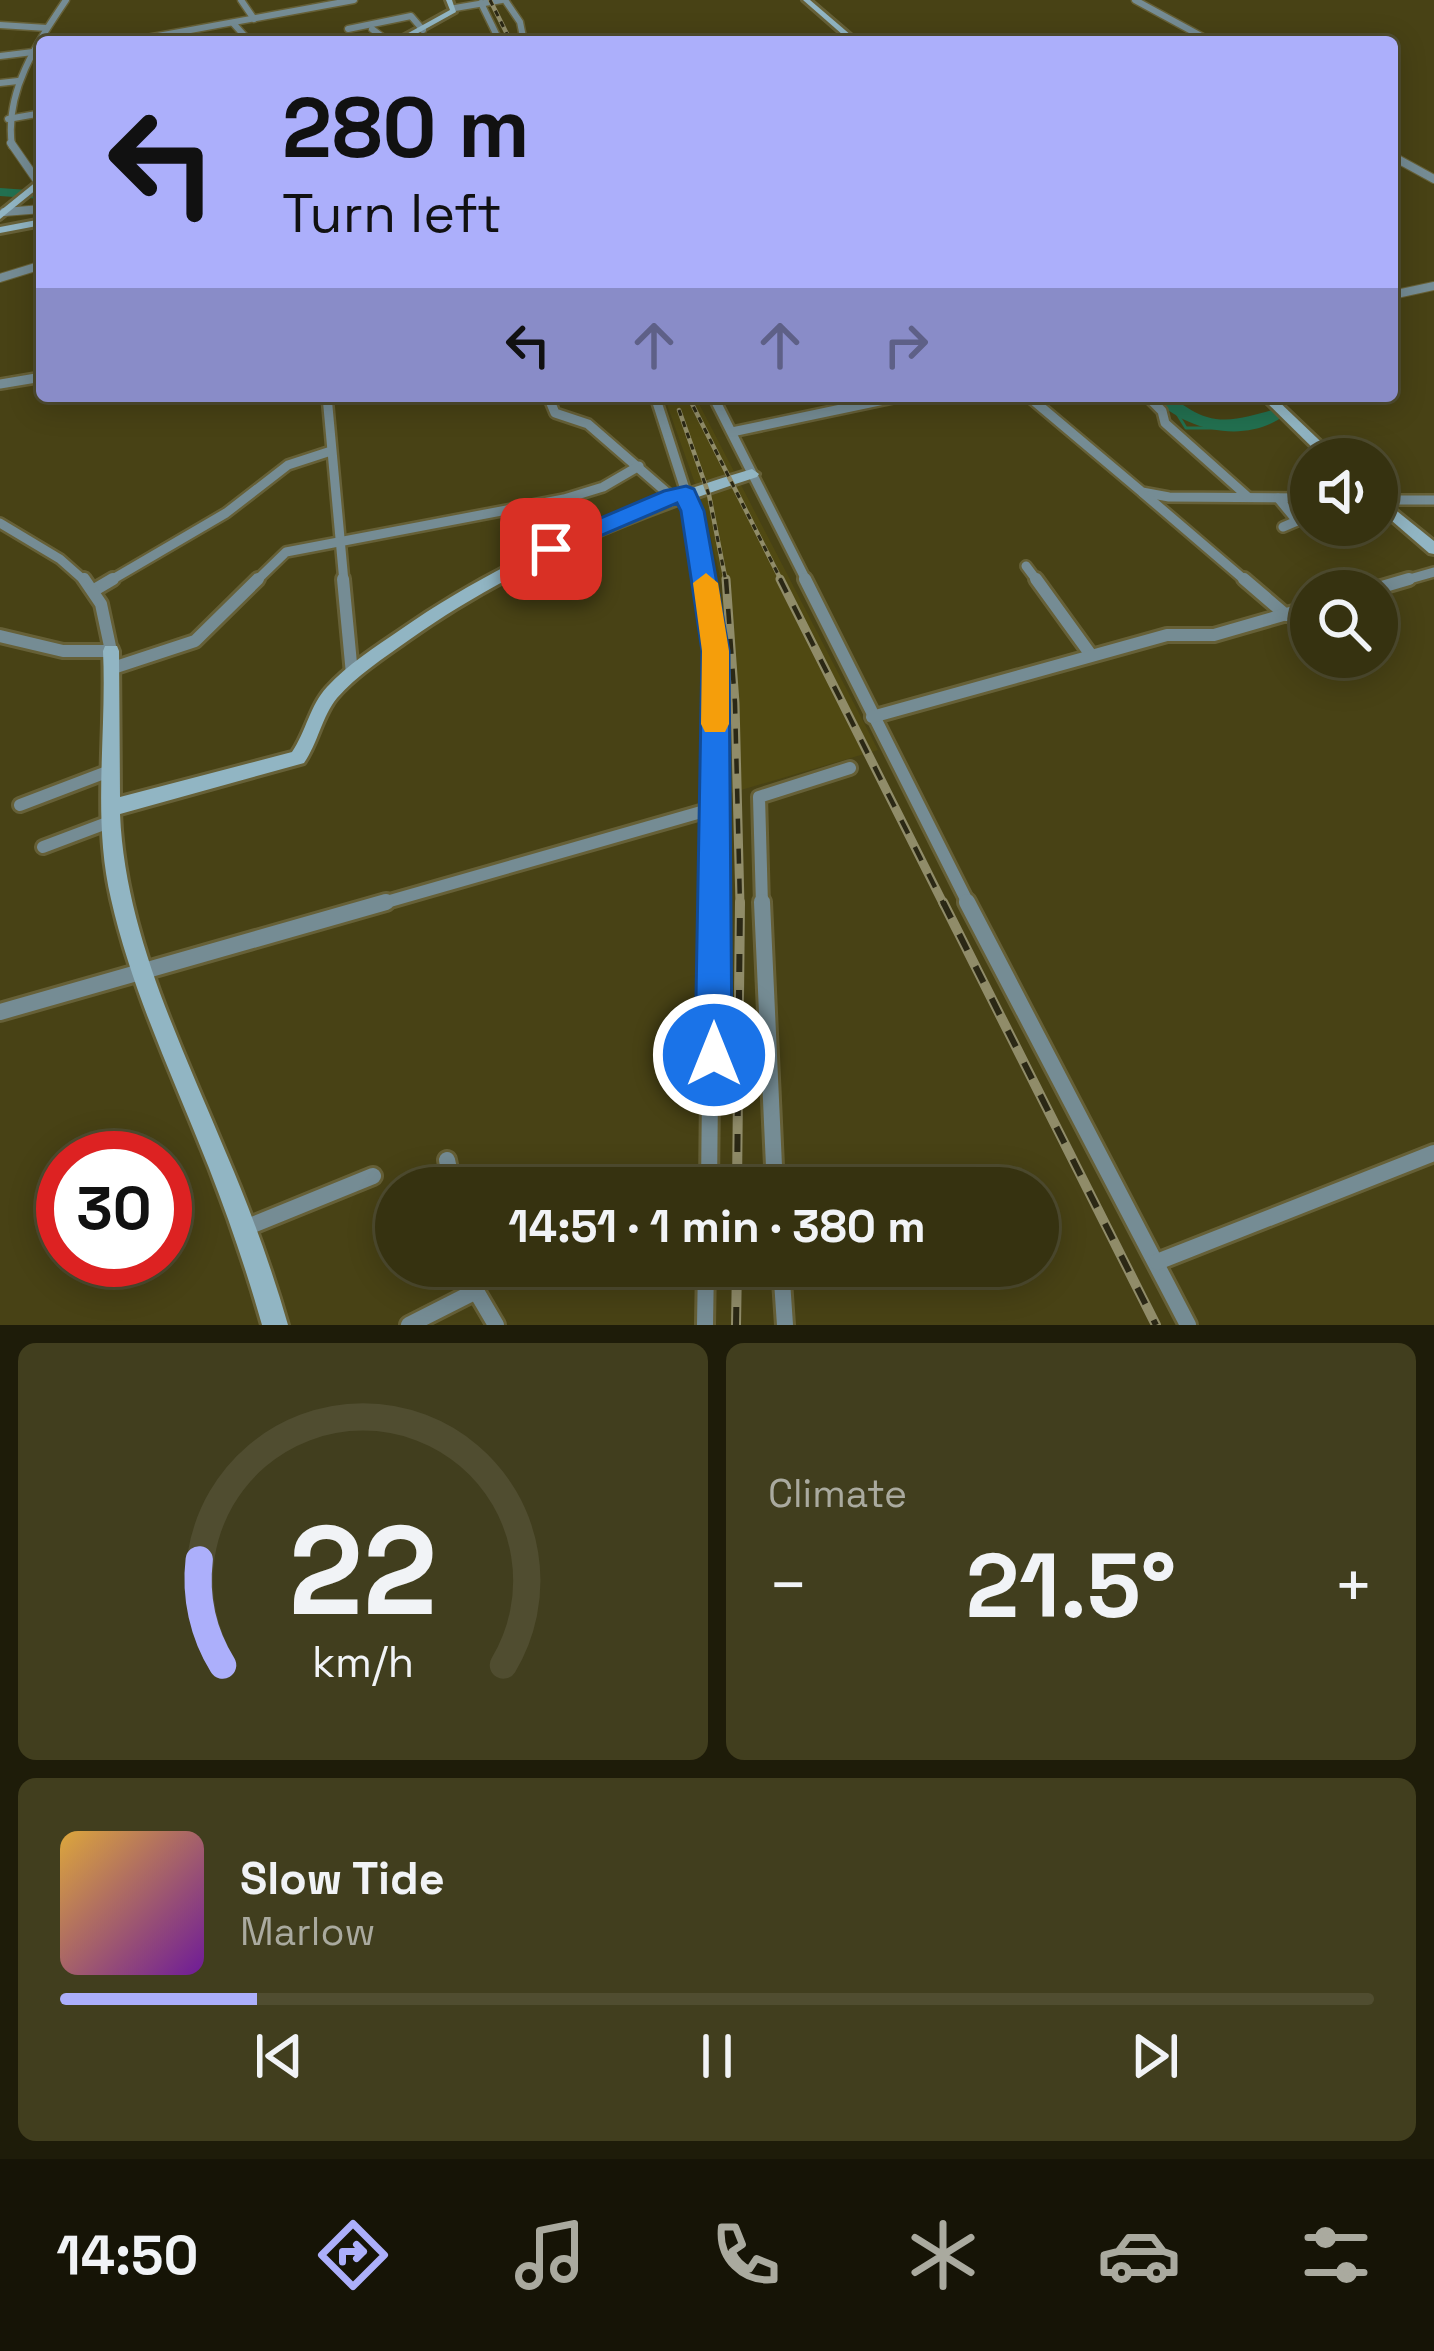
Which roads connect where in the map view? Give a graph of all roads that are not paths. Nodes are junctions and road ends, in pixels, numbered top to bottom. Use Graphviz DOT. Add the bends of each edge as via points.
graph roads {
  1 [pos="66,0"];
  2 [pos="242,0"];
  3 [pos="503,0"];
  4 [pos="806,0"];
  5 [pos="1135,0"];
  6 [pos="348,1"];
  7 [pos="481,3"];
  8 [pos="452,4"];
  9 [pos="254,19"];
  10 [pos="135,23"];
  11 [pos="233,23"];
  12 [pos="0,25"];
  13 [pos="47,28"];
  14 [pos="348,28"];
  15 [pos="372,29"];
  16 [pos="423,30"];
  17 [pos="42,36"];
  18 [pos="142,36"];
  19 [pos="160,36"];
  20 [pos="245,36"];
  21 [pos="383,36"];
  22 [pos="408,36"];
  23 [pos="497,36"];
  24 [pos="523,36"];
  25 [pos="848,36"];
  26 [pos="1201,36"];
  27 [pos="36,47"];
  28 [pos="33,52"];
  29 [pos="0,56"];
  30 [pos="36,61"];
  31 [pos="29,62"];
  32 [pos="36,76"];
  33 [pos="20,80"];
  34 [pos="0,83"];
  35 [pos="36,114"];
  36 [pos="4,122"];
  37 [pos="1398,159"];
  38 [pos="1434,179"];
  39 [pos="36,180"];
  40 [pos="36,184"];
  41 [pos="36,210"];
  42 [pos="2,214"];
  43 [pos="36,223"];
  44 [pos="0,230"];
  45 [pos="36,267"];
  46 [pos="0,278"];
  47 [pos="1434,286"];
  48 [pos="1398,294"];
  49 [pos="36,378"];
  50 [pos="0,384"];
  51 [pos="327,402"];
  52 [pos="550,402"];
  53 [pos="656,402"];
  54 [pos="715,402"];
  55 [pos="874,402"];
  56 [pos="1035,402"];
  57 [pos="1151,402"];
  58 [pos="1271,402"];
  59 [pos="732,432"];
  60 [pos="1310,438"];
  61 [pos="332,451"];
  62 [pos="639,466"];
  63 [pos="752,474"];
  64 [pos="1142,492"];
  65 [pos="679,495"];
  66 [pos="1248,497"];
  67 [pos="1278,498"];
  68 [pos="1290,498"];
  69 [pos="1398,500"];
  70 [pos="1434,500"];
  71 [pos="1398,518"];
  72 [pos="0,523"];
  73 [pos="1283,527"];
  74 [pos="341,544"];
  75 [pos="551,549"];
  76 [pos="1434,549"];
  77 [pos="564,565"];
  78 [pos="1026,566"];
  79 [pos="1434,572"];
  80 [pos="1398,582"];
  81 [pos="96,589"];
  82 [pos="1290,614"];
  83 [pos="1286,615"];
  84 [pos="0,636"];
  85 [pos="1091,656"];
  86 [pos="112,659"];
  87 [pos="352,674"];
  88 [pos="872,717"];
  89 [pos="850,768"];
  90 [pos="113,769"];
  91 [pos="20,805"];
  92 [pos="715,808"];
  93 [pos="114,814"];
  94 [pos="43,847"];
  95 [pos="144,970"];
  96 [pos="0,1012"];
  97 [pos="1434,1153"];
  98 [pos="447,1160"];
  99 [pos="448,1167"];
  100 [pos="709,1167"];
  101 [pos="773,1167"];
  102 [pos="373,1176"];
  103 [pos="245,1228"];
  104 [pos="1157,1262"];
  105 [pos="475,1287"];
  106 [pos="705,1287"];
  107 [pos="782,1287"];
  108 [pos="476,1291"];
  109 [pos="275,1325"];
  110 [pos="409,1325"];
  111 [pos="496,1325"];
  112 [pos="704,1325"];
  113 [pos="785,1325"];
  114 [pos="1188,1325"];
  1 -- 13 [label="street"];
  2 -- 9 [label="street"];
  3 -- 7 [label="street"];
  3 -- 24 [label="street"];
  4 -- 25 [label="street"];
  5 -- 26 [label="street"];
  6 -- 9 [label="street"];
  7 -- 8 [label="street"];
  7 -- 23 [label="street"];
  8 -- 16 [label="street"];
  9 -- 11 [label="street"];
  10 -- 18 [label="street"];
  11 -- 19 [label="street"];
  11 -- 20 [label="street"];
  12 -- 13 [label="street"];
  13 -- 17 [label="street"];
  14 -- 16 [label="street" via="411,16"];
  15 -- 21 [label="street"];
  16 -- 22 [label="street"];
  27 -- 28 [label="street"];
  28 -- 29 [label="street"];
  28 -- 31 [label="street"];
  30 -- 31 [label="street"];
  31 -- 33 [label="street"];
  32 -- 33 [label="street"];
  33 -- 34 [label="street"];
  33 -- 36 [label="street"];
  35 -- 36 [label="street"];
  36 -- 39 [label="street"];
  37 -- 38 [label="street"];
  40 -- 42 [label="street"];
  41 -- 42 [label="street"];
  43 -- 44 [label="street"];
  45 -- 46 [label="street"];
  47 -- 48 [label="street"];
  49 -- 50 [label="street"];
  51 -- 61 [label="street"];
  52 -- 62 [label="street" via="555,413 588,424"];
  53 -- 65 [label="street"];
  54 -- 59 [label="street"];
  55 -- 59 [label="street"];
  56 -- 64 [label="street"];
  57 -- 66 [label="street"];
  58 -- 60 [label="street"];
  59 -- 63 [label="street"];
  61 -- 74 [label="street"];
  61 -- 81 [label="street" via="289,465 226,513"];
  62 -- 65 [label="street"];
  62 -- 74 [label="street" via="564,499"];
  63 -- 65 [label="street"];
  63 -- 88 [label="street"];
  64 -- 66 [label="street"];
  64 -- 83 [label="street"];
  65 -- 75 [label="street"];
  65 -- 92 [label="street" via="715,651"];
  66 -- 67 [label="street"];
  67 -- 68 [label="street"];
  67 -- 73 [label="street" via="1298,521"];
  69 -- 70 [label="street"];
  71 -- 76 [label="street"];
  72 -- 81 [label="street"];
  74 -- 86 [label="street" via="278,556 195,641"];
  74 -- 87 [label="street"];
  75 -- 77 [label="street"];
  75 -- 87 [label="street" via="492,576"];
  78 -- 85 [label="street"];
  79 -- 80 [label="street"];
  81 -- 86 [label="street"];
  82 -- 83 [label="street"];
  83 -- 85 [label="street"];
  84 -- 86 [label="street"];
  85 -- 88 [label="street"];
  86 -- 90 [label="street"];
  87 -- 93 [label="street" via="320,706 298,758"];
  88 -- 104 [label="street"];
  89 -- 101 [label="street" via="759,796"];
  90 -- 91 [label="street"];
  90 -- 93 [label="street"];
  92 -- 95 [label="street"];
  92 -- 100 [label="street"];
  93 -- 94 [label="street"];
  93 -- 95 [label="street" via="120,896"];
  95 -- 96 [label="street"];
  95 -- 103 [label="street"];
  97 -- 104 [label="street"];
  98 -- 99 [label="street"];
  102 -- 103 [label="street"];
  103 -- 109 [label="street"];
  104 -- 114 [label="street"];
  105 -- 108 [label="street"];
  106 -- 112 [label="street"];
  107 -- 113 [label="street"];
  108 -- 110 [label="street"];
  108 -- 111 [label="street"];
}
